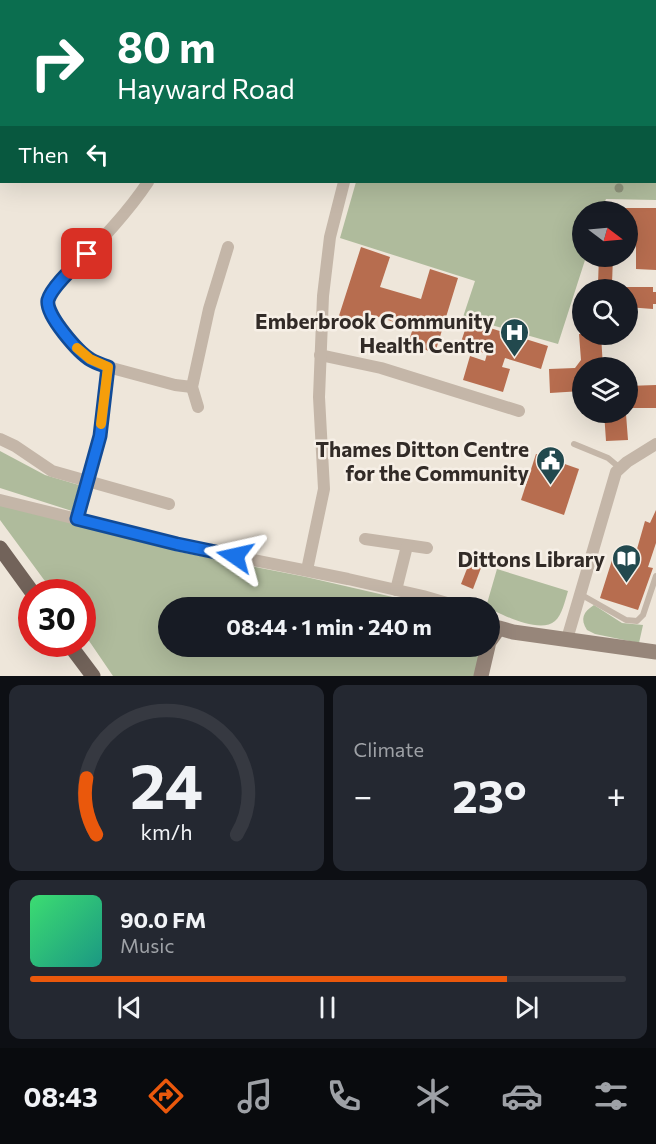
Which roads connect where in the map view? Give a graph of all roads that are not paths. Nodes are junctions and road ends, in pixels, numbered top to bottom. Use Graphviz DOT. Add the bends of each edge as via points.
graph roads {
  1 [pos="147,183"];
  2 [pos="342,183"];
  3 [pos="228,247"];
  4 [pos="320,356"];
  5 [pos="108,367"];
  6 [pos="192,387"];
  7 [pos="198,407"];
  8 [pos="519,411"];
  9 [pos="0,439"];
  10 [pos="574,444"];
  11 [pos="656,444"];
  12 [pos="620,468"];
  13 [pos="88,481"];
  14 [pos="0,500"];
  15 [pos="169,504"];
  16 [pos="77,519"];
  17 [pos="365,539"];
  18 [pos="407,546"];
  19 [pos="427,548"];
  20 [pos="3,558"];
  21 [pos="307,570"];
  22 [pos="656,576"];
  23 [pos="21,579"];
  24 [pos="396,590"];
  25 [pos="580,593"];
  26 [pos="422,597"];
  27 [pos="500,627"];
  28 [pos="567,639"];
  29 [pos="656,652"];
  30 [pos="79,657"];
  31 [pos="485,657"];
  32 [pos="93,676"];
  33 [pos="481,676"];
  1 -- 5 [label="street" via="49,298 53,317 78,349"];
  2 -- 4 [label="street" via="330,237"];
  3 -- 6 [label="street"];
  4 -- 8 [label="street" via="381,368"];
  4 -- 21 [label="street" via="324,489"];
  5 -- 6 [label="street"];
  5 -- 13 [label="street" via="100,436"];
  6 -- 7 [label="street"];
  9 -- 13 [label="street" via="52,471"];
  10 -- 12 [label="lane"];
  11 -- 12 [label="street"];
  12 -- 25 [label="street"];
  13 -- 15 [label="street"];
  13 -- 16 [label="street"];
  14 -- 16 [label="street"];
  16 -- 21 [label="street"];
  17 -- 18 [label="street"];
  18 -- 19 [label="street"];
  18 -- 24 [label="street"];
  20 -- 23 [label="main road"];
  21 -- 24 [label="street"];
  22 -- 25 [label="lane" via="643,615 637,621 626,620"];
  24 -- 26 [label="street"];
  25 -- 28 [label="street"];
  27 -- 28 [label="main road" via="513,632"];
  28 -- 29 [label="main road"];
  30 -- 32 [label="main road"];
  31 -- 33 [label="main road"];
}
